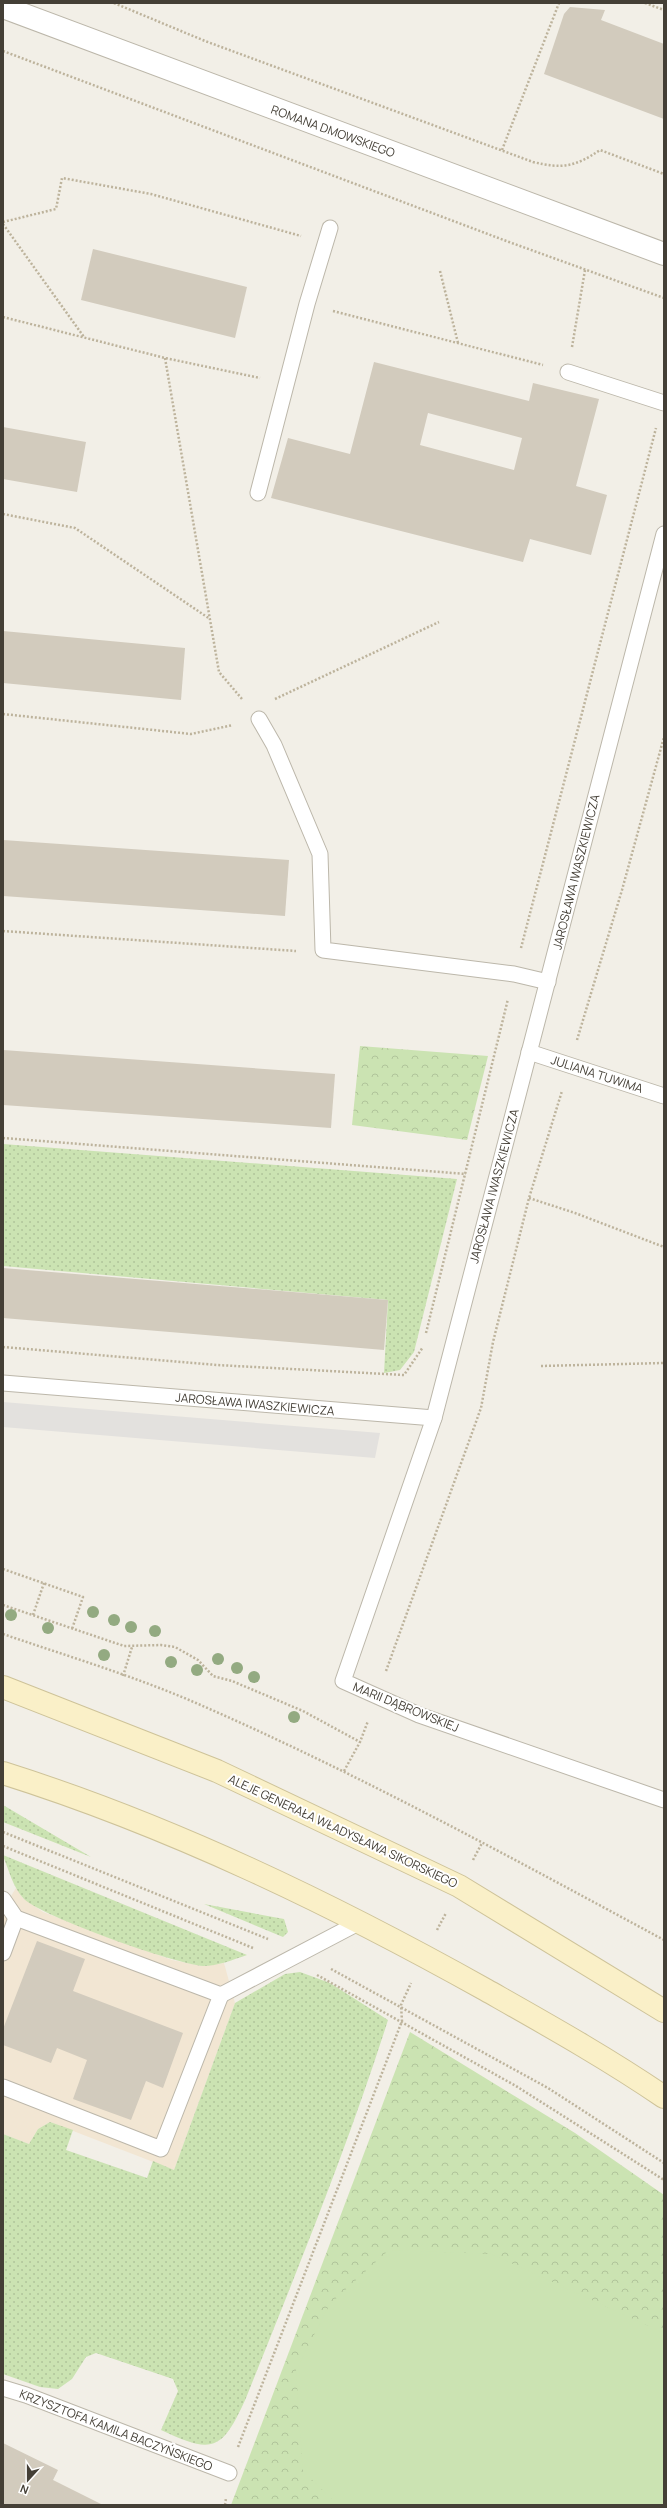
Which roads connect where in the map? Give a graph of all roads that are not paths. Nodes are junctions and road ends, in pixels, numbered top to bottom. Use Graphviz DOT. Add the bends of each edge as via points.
graph roads {
  1 [pos="3,7"];
  2 [pos="330,228"];
  3 [pos="664,254"];
  4 [pos="568,372"];
  5 [pos="663,403"];
  6 [pos="258,493"];
  7 [pos="664,534"];
  8 [pos="259,719"];
  9 [pos="548,982"];
  10 [pos="529,1052"];
  11 [pos="664,1096"];
  12 [pos="3,1383"];
  13 [pos="434,1418"];
  14 [pos="3,1687"];
  15 [pos="3,1773"];
  16 [pos="664,1800"];
  17 [pos="3,1899"];
  18 [pos="16,1918"];
  19 [pos="360,1922"];
  20 [pos="3,1953"];
  21 [pos="221,1995"];
  22 [pos="664,2012"];
  23 [pos="3,2087"];
  24 [pos="664,2097"];
  25 [pos="3,2388"];
  26 [pos="229,2473"];
  1 -- 3 [label="street, ROMANA DMOWSKIEGO"];
  2 -- 6 [label="lane" via="307,304"];
  4 -- 5 [label="lane"];
  7 -- 9 [label="lane, JAROSŁAWA IWASZKIEWICZA"];
  8 -- 9 [label="lane" via="274,746 320,854 323,950 514,974"];
  9 -- 10 [label="lane, JAROSŁAWA IWASZKIEWICZA"];
  10 -- 11 [label="lane, JULIANA TUWIMA"];
  10 -- 13 [label="lane, JAROSŁAWA IWASZKIEWICZA"];
  12 -- 13 [label="lane, JAROSŁAWA IWASZKIEWICZA"];
  13 -- 16 [label="lane, MARII DĄBROWSKIEJ" via="343,1681 419,1715"];
  14 -- 22 [label="main road, ALEJE GENERAŁA WŁADYSŁAWA SIKORSKIEGO" via="217,1771 459,1886"];
  15 -- 19 [label="main road" via="44,1786 202,1848"];
  17 -- 18 [label="lane"];
  18 -- 20 [label="lane"];
  18 -- 21 [label="lane"];
  19 -- 21 [label="lane"];
  19 -- 24 [label="main road" via="544,2024"];
  21 -- 23 [label="lane" via="161,2149"];
  25 -- 26 [label="lane, KRZYSZTOFA KAMILA BACZYŃSKIEGO"];
}
